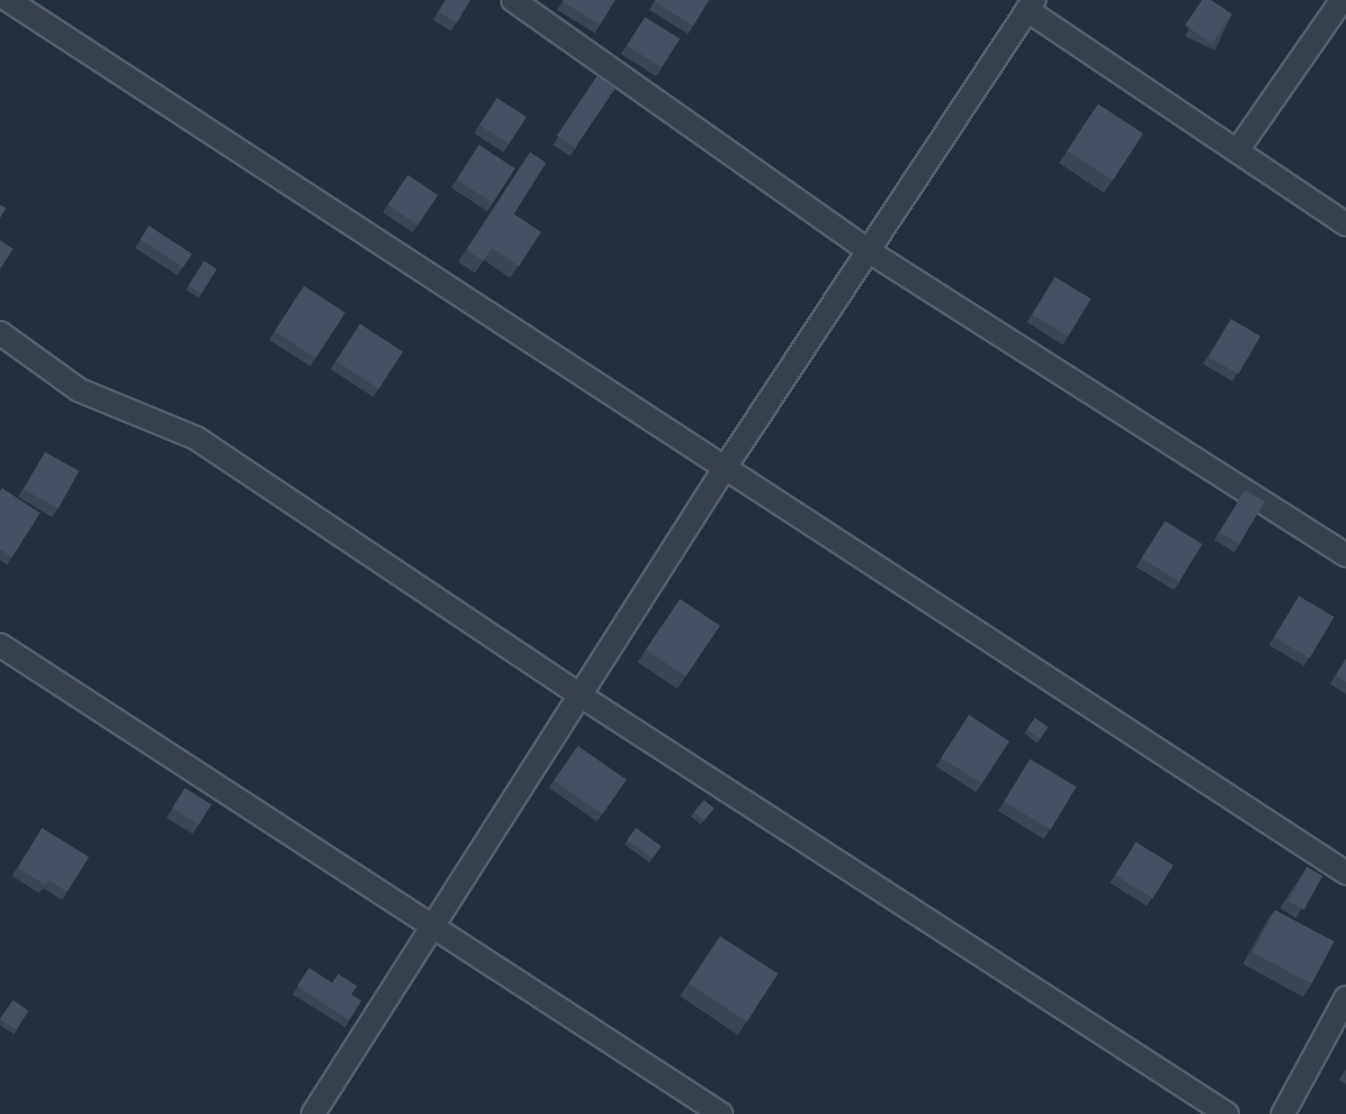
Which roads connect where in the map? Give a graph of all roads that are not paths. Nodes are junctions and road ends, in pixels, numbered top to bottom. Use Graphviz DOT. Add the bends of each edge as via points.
graph roads {
  1 [pos="8,0"];
  2 [pos="513,0"];
  3 [pos="1342,0"];
  4 [pos="1030,5"];
  5 [pos="1237,151"];
  6 [pos="1346,224"];
  7 [pos="867,250"];
  8 [pos="0,333"];
  9 [pos="726,466"];
  10 [pos="1346,555"];
  11 [pos="0,645"];
  12 [pos="578,694"];
  13 [pos="1346,873"];
  14 [pos="431,928"];
  15 [pos="1346,998"];
  16 [pos="313,1114"];
  17 [pos="721,1114"];
  18 [pos="1227,1114"];
  19 [pos="1283,1114"];
  1 -- 9 [label="street"];
  2 -- 7 [label="street"];
  3 -- 5 [label="street"];
  4 -- 5 [label="street"];
  4 -- 7 [label="street"];
  5 -- 6 [label="street"];
  7 -- 9 [label="street"];
  7 -- 10 [label="street"];
  8 -- 12 [label="street" via="79,390 196,438"];
  9 -- 12 [label="street"];
  9 -- 13 [label="street"];
  11 -- 14 [label="street"];
  12 -- 14 [label="street"];
  12 -- 18 [label="street"];
  14 -- 16 [label="street"];
  14 -- 17 [label="street"];
  15 -- 19 [label="street"];
}
